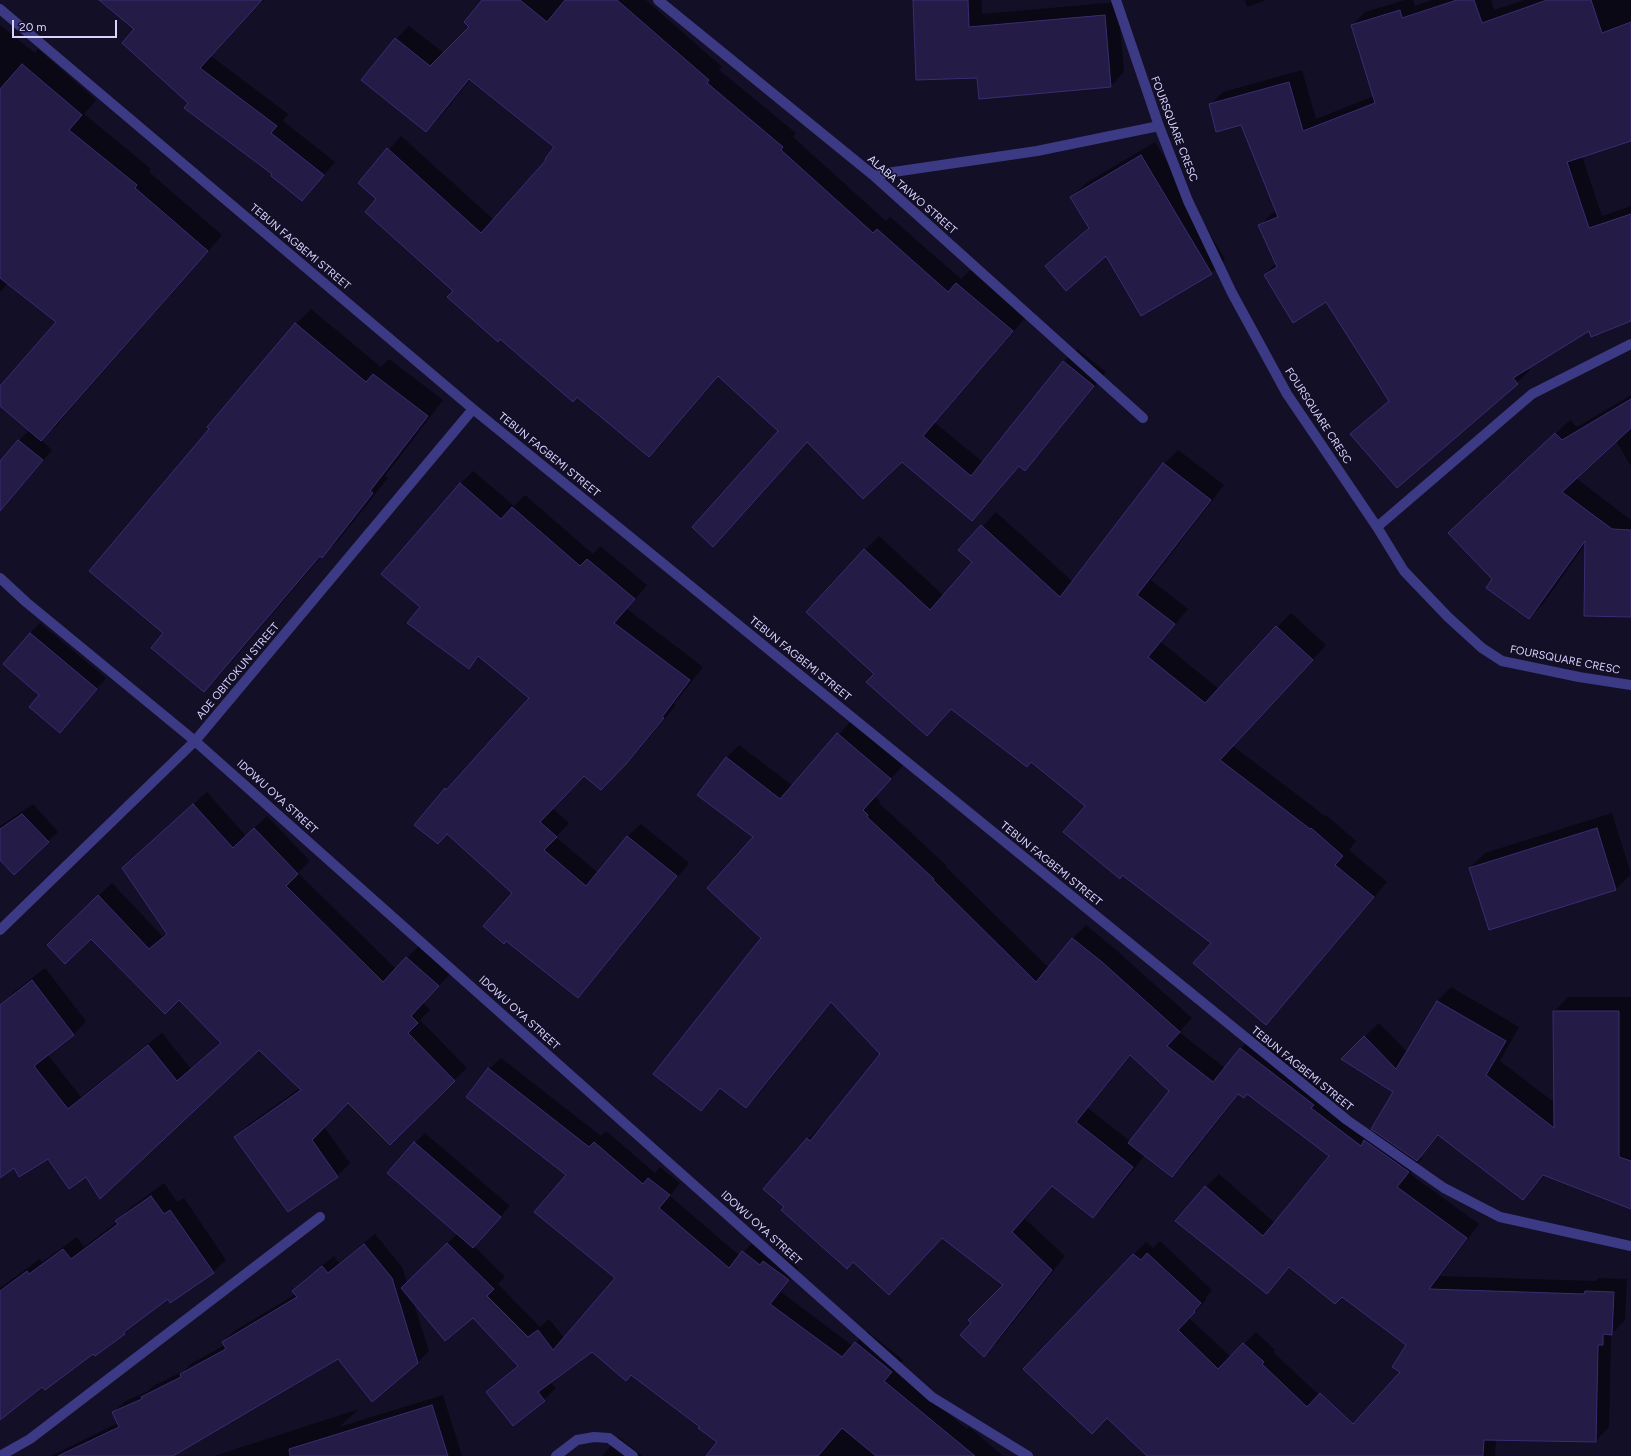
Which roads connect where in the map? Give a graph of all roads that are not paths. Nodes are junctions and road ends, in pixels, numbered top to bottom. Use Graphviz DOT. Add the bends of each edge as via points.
graph roads {
  1 [pos="658,0"];
  2 [pos="1116,0"];
  3 [pos="0,9"];
  4 [pos="1159,126"];
  5 [pos="873,175"];
  6 [pos="1631,344"];
  7 [pos="473,409"];
  8 [pos="1143,418"];
  9 [pos="1377,527"];
  10 [pos="0,578"];
  11 [pos="1631,685"];
  12 [pos="195,741"];
  13 [pos="0,930"];
  14 [pos="320,1217"];
  15 [pos="1631,1246"];
  16 [pos="0,1456"];
  17 [pos="556,1456"];
  18 [pos="633,1456"];
  19 [pos="1028,1456"];
  1 -- 5 [label="street, ALABA TAIWO STREET"];
  2 -- 4 [label="street, FOURSQUARE CRESC"];
  3 -- 7 [label="street, TEBUN FAGBEMI STREET"];
  4 -- 5 [label="street" via="1037,151"];
  4 -- 9 [label="street, FOURSQUARE CRESC" via="1188,200 1232,293 1287,394"];
  5 -- 8 [label="street, ALABA TAIWO STREET"];
  6 -- 9 [label="street" via="1532,394"];
  7 -- 12 [label="street, ADE OBITOKUN STREET"];
  7 -- 15 [label="street, TEBUN FAGBEMI STREET" via="1347,1120 1444,1188 1500,1216"];
  9 -- 11 [label="street, FOURSQUARE CRESC" via="1404,571 1482,648 1502,660"];
  10 -- 12 [label="street, IDOWU OYA STREET"];
  12 -- 13 [label="street, ADE OBITOKUN STREET"];
  12 -- 19 [label="street, IDOWU OYA STREET" via="932,1397"];
  14 -- 16 [label="street" via="30,1439"];
  17 -- 18 [label="street" via="577,1440 594,1437 609,1438"];
}
